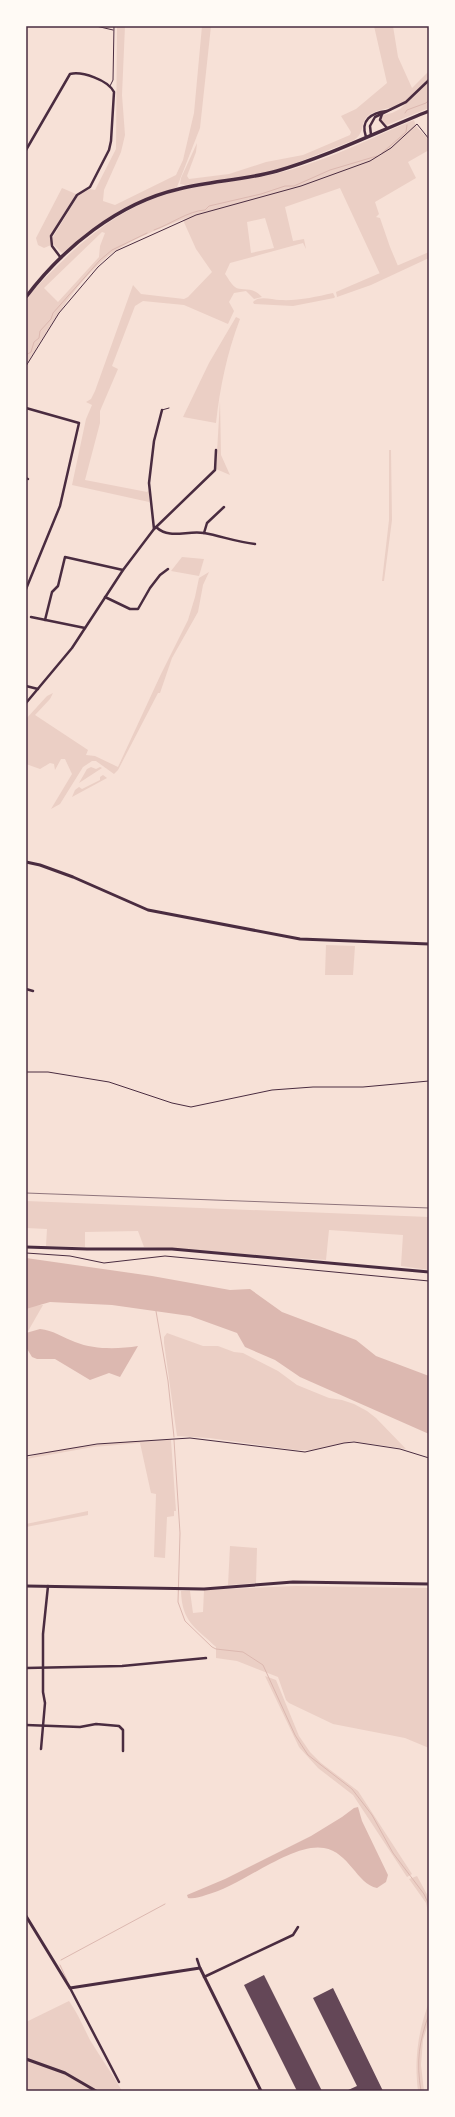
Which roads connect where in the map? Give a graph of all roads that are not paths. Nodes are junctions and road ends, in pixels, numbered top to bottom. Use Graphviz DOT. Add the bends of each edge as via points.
graph roads {
  1 [pos="96,26"];
  2 [pos="114,26"];
  3 [pos="114,30"];
  4 [pos="429,80"];
  5 [pos="110,86"];
  6 [pos="389,110"];
  7 [pos="429,111"];
  8 [pos="382,114"];
  9 [pos="387,128"];
  10 [pos="371,135"];
  11 [pos="366,137"];
  12 [pos="26,150"];
  13 [pos="62,258"];
  14 [pos="26,296"];
  15 [pos="26,408"];
  16 [pos="169,408"];
  17 [pos="162,410"];
  18 [pos="216,450"];
  19 [pos="224,507"];
  20 [pos="155,528"];
  21 [pos="204,533"];
  22 [pos="255,544"];
  23 [pos="168,569"];
  24 [pos="123,570"];
  25 [pos="26,589"];
  26 [pos="105,597"];
  27 [pos="31,617"];
  28 [pos="45,620"];
  29 [pos="85,628"];
  30 [pos="26,686"];
  31 [pos="38,689"];
  32 [pos="26,703"];
  33 [pos="26,862"];
  34 [pos="429,944"];
  35 [pos="26,989"];
  36 [pos="33,991"];
  37 [pos="26,1247"];
  38 [pos="429,1272"];
  39 [pos="429,1584"];
  40 [pos="26,1586"];
  41 [pos="48,1586"];
  42 [pos="206,1658"];
  43 [pos="44,1667"];
  44 [pos="26,1668"];
  45 [pos="26,1725"];
  46 [pos="43,1725"];
  47 [pos="41,1749"];
  48 [pos="123,1751"];
  49 [pos="26,1916"];
  50 [pos="298,1927"];
  51 [pos="197,1959"];
  52 [pos="200,1968"];
  53 [pos="204,1977"];
  54 [pos="70,1988"];
  55 [pos="26,2059"];
  56 [pos="119,2082"];
  57 [pos="96,2091"];
  58 [pos="261,2091"];
  1 -- 3 [label="lane"];
  2 -- 3 [label="lane"];
  3 -- 5 [label="lane" via="113,80"];
  4 -- 6 [label="street" via="406,102"];
  5 -- 12 [label="street" via="81,74 70,74"];
  5 -- 13 [label="street" via="114,92 111,141 108,150 90,187 77,195 51,236 52,246"];
  6 -- 8 [label="street"];
  6 -- 11 [label="street" via="367,118 364,126"];
  7 -- 9 [label="main road"];
  8 -- 9 [label="street" via="380,120"];
  8 -- 10 [label="street" via="375,117 372,122"];
  9 -- 10 [label="main road"];
  10 -- 11 [label="main road"];
  11 -- 13 [label="main road" via="310,160 262,175 178,189 139,202 94,229"];
  13 -- 14 [label="main road"];
  15 -- 25 [label="street" via="79,423 60,506"];
  16 -- 17 [label="lane"];
  17 -- 20 [label="street" via="149,483"];
  18 -- 20 [label="street" via="215,470"];
  19 -- 21 [label="street" via="207,523"];
  20 -- 21 [label="street" via="168,534"];
  20 -- 24 [label="street"];
  21 -- 22 [label="street"];
  23 -- 26 [label="street" via="154,584 138,609 130,609"];
  24 -- 26 [label="street"];
  24 -- 28 [label="street" via="65,557 58,586 52,592"];
  26 -- 29 [label="street"];
  27 -- 28 [label="street"];
  28 -- 29 [label="street"];
  29 -- 31 [label="street"];
  30 -- 31 [label="street"];
  31 -- 32 [label="street"];
  33 -- 34 [label="street" via="73,877 148,910 285,937"];
  35 -- 36 [label="street"];
  37 -- 38 [label="street" via="172,1248"];
  39 -- 41 [label="street" via="304,1582 182,1589"];
  40 -- 41 [label="street"];
  41 -- 43 [label="street" via="43,1634"];
  42 -- 43 [label="street" via="122,1666"];
  43 -- 44 [label="street"];
  43 -- 46 [label="street"];
  45 -- 46 [label="street"];
  46 -- 47 [label="street"];
  46 -- 48 [label="street" via="119,1726 123,1730"];
  49 -- 54 [label="street"];
  50 -- 53 [label="street" via="293,1935"];
  51 -- 52 [label="street"];
  52 -- 53 [label="street"];
  52 -- 54 [label="street"];
  53 -- 58 [label="street"];
  54 -- 56 [label="street"];
  55 -- 57 [label="street" via="65,2073"];
}
